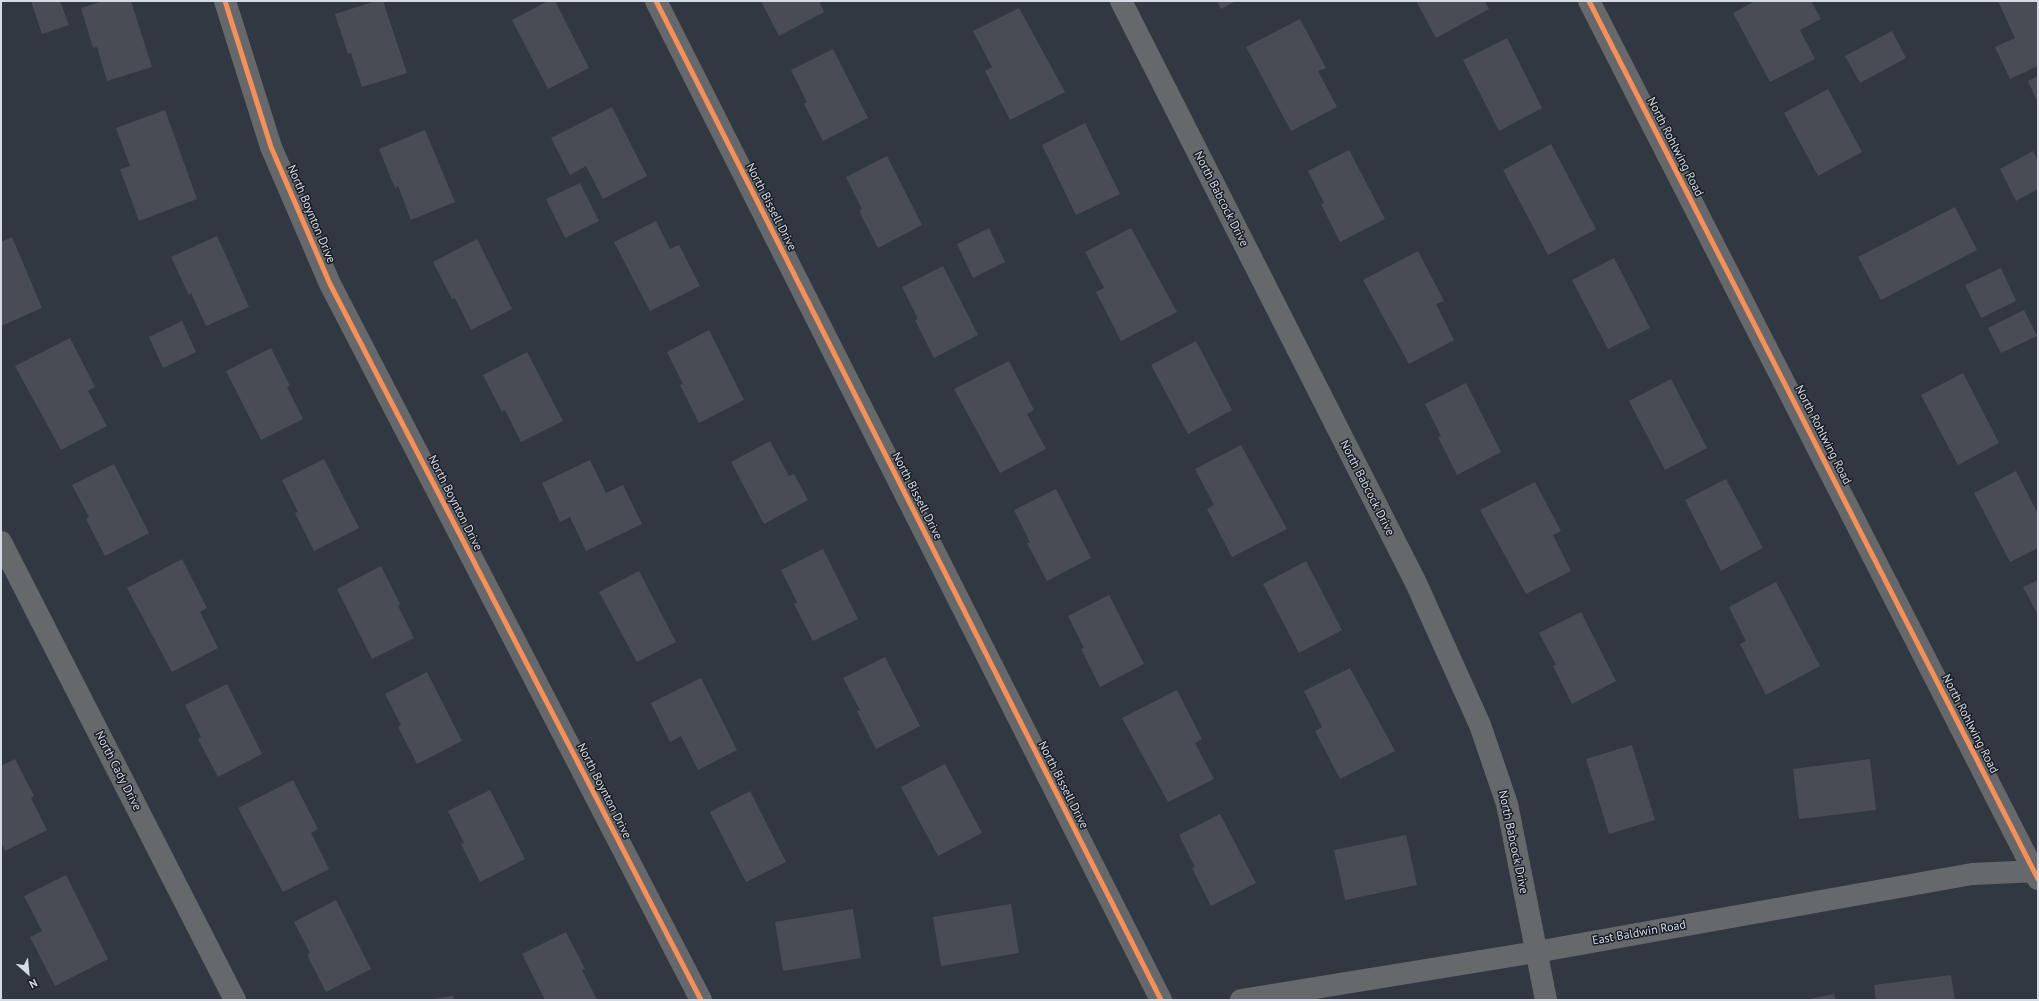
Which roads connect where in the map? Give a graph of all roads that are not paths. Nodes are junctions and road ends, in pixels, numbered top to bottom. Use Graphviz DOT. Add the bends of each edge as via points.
graph roads {
  1 [pos="225,1"];
  2 [pos="656,1"];
  3 [pos="1120,1"];
  4 [pos="1589,1"];
  5 [pos="1,542"];
  6 [pos="2037,874"];
  7 [pos="1536,952"];
  8 [pos="235,1000"];
  9 [pos="700,1000"];
  10 [pos="1161,1000"];
  11 [pos="1241,1000"];
  12 [pos="1546,1000"];
  1 -- 9 [label="street, North Boynton Drive" via="271,147 330,284"];
  2 -- 10 [label="street, North Bissell Drive"];
  3 -- 7 [label="street, North Babcock Drive" via="1416,584 1480,725 1507,804"];
  4 -- 6 [label="street, North Rohlwing Road"];
  5 -- 8 [label="street, North Cady Drive"];
  6 -- 7 [label="street, East Baldwin Road" via="1972,874"];
  7 -- 11 [label="street, East Baldwin Road"];
  7 -- 12 [label="street, North Babcock Drive"];
}
